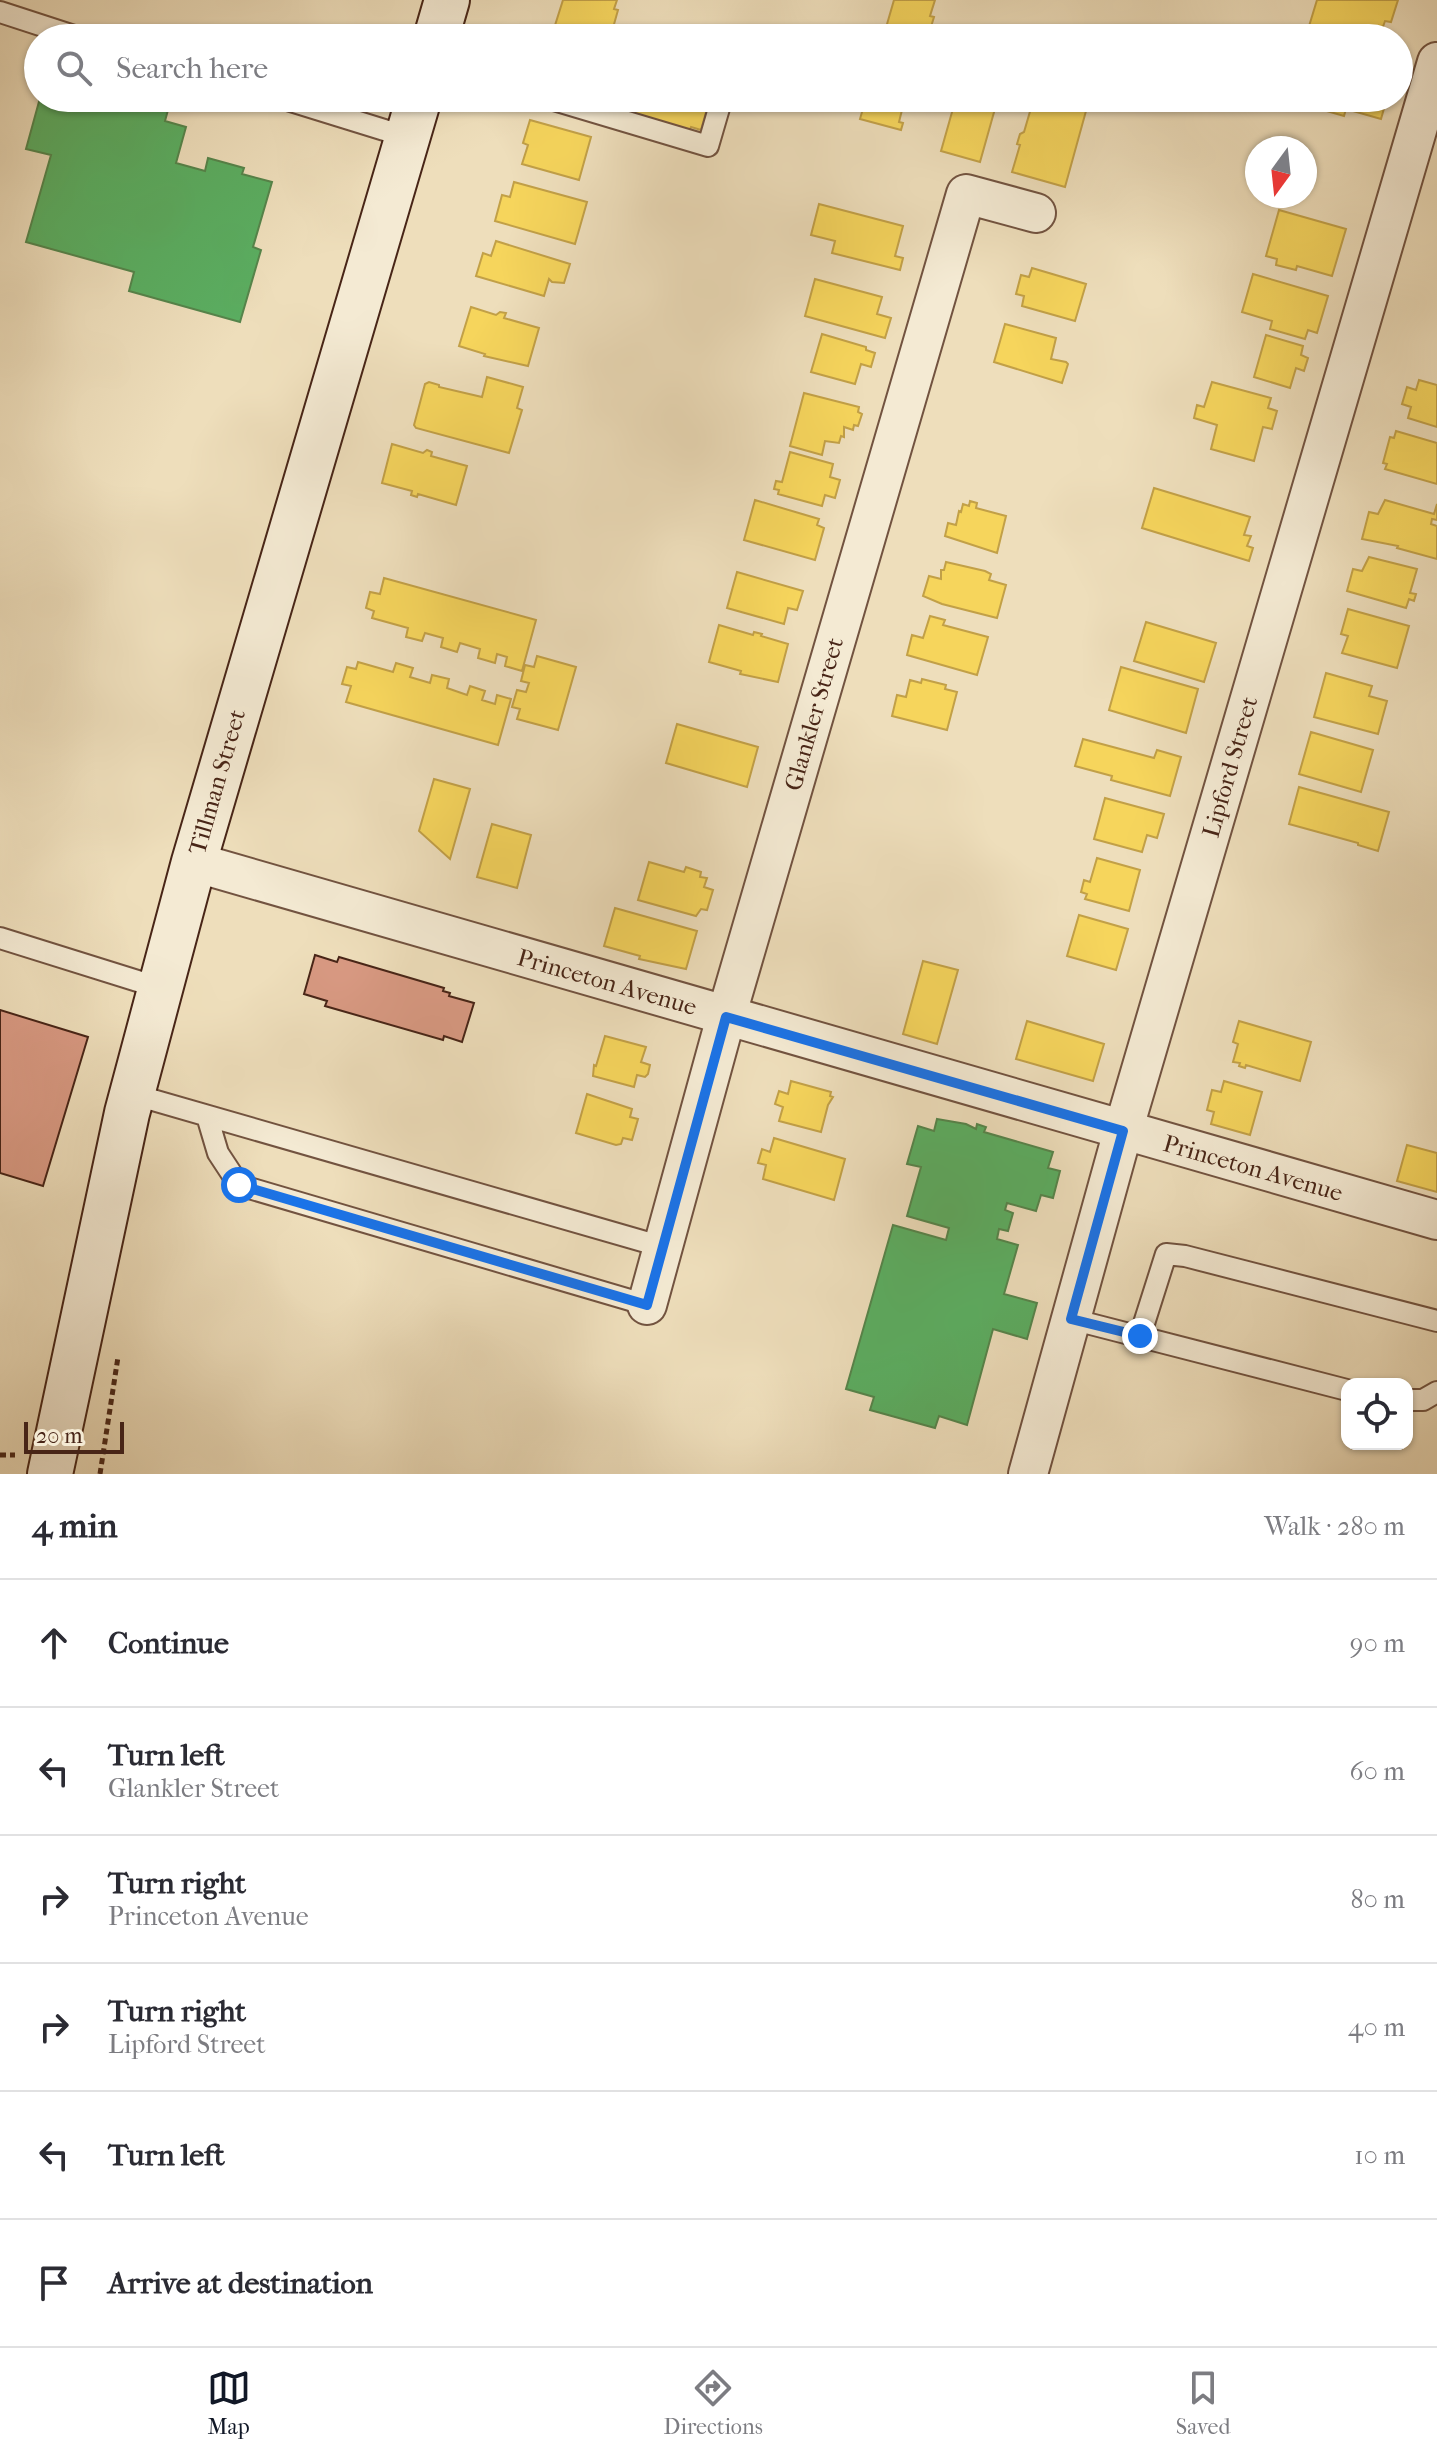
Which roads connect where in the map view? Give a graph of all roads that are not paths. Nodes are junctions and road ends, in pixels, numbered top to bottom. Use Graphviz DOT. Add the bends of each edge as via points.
graph roads {
  1 [pos="447,0"];
  2 [pos="0,12"];
  3 [pos="37,24"];
  4 [pos="440,24"];
  5 [pos="1437,62"];
  6 [pos="378,112"];
  7 [pos="594,112"];
  8 [pos="718,112"];
  9 [pos="413,117"];
  10 [pos="1036,213"];
  11 [pos="194,862"];
  12 [pos="0,938"];
  13 [pos="160,988"];
  14 [pos="726,1017"];
  15 [pos="132,1094"];
  16 [pos="207,1116"];
  17 [pos="1123,1131"];
  18 [pos="1437,1220"];
  19 [pos="663,1247"];
  20 [pos="647,1305"];
  21 [pos="1071,1319"];
  22 [pos="1437,1321"];
  23 [pos="1140,1336"];
  24 [pos="1341,1388"];
  25 [pos="1437,1392"];
  26 [pos="1413,1400"];
  27 [pos="50,1474"];
  28 [pos="1028,1474"];
  1 -- 4 [label="main road"];
  2 -- 3 [label="lane"];
  5 -- 17 [label="street, Lipford Street"];
  6 -- 9 [label="lane"];
  7 -- 8 [label="lane" via="708,146"];
  9 -- 11 [label="main road, Tillman Street"];
  10 -- 14 [label="street, Glankler Street" via="966,194"];
  11 -- 13 [label="main road, Tillman Street"];
  11 -- 14 [label="street, Princeton Avenue"];
  12 -- 13 [label="lane"];
  13 -- 15 [label="main road, Tillman Street"];
  14 -- 17 [label="street, Princeton Avenue"];
  14 -- 19 [label="street, Glankler Street"];
  15 -- 16 [label="lane"];
  15 -- 27 [label="main road, Tillman Street"];
  16 -- 19 [label="lane"];
  16 -- 20 [label="lane" via="218,1153 239,1185"];
  17 -- 18 [label="street, Princeton Avenue"];
  17 -- 21 [label="street, Lipford Street"];
  19 -- 20 [label="street, Glankler Street"];
  21 -- 23 [label="lane"];
  21 -- 28 [label="street, Lipford Street"];
  22 -- 23 [label="lane" via="1166,1254"];
  23 -- 24 [label="lane"];
  25 -- 26 [label="lane"];
}
